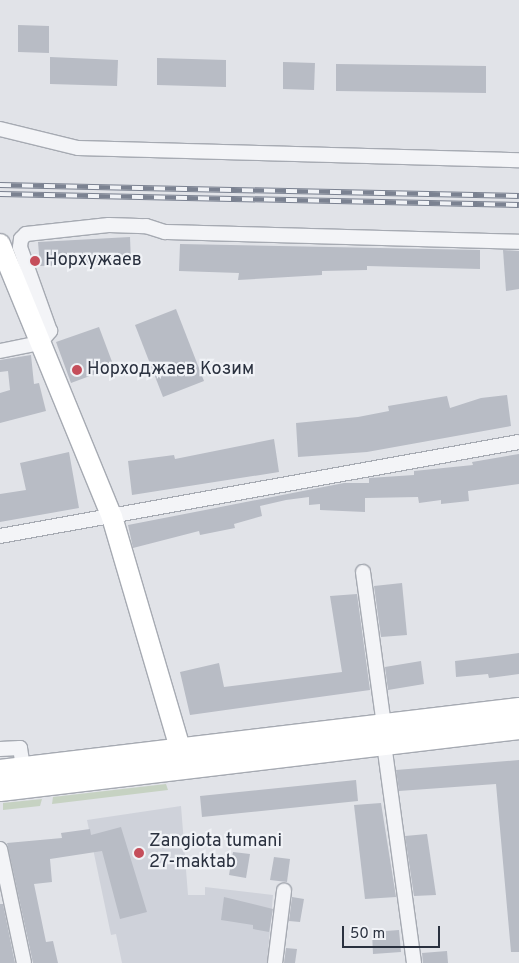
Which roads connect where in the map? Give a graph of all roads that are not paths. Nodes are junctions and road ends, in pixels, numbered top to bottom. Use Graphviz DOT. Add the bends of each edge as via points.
graph roads {
  1 [pos="0,129"];
  2 [pos="519,160"];
  3 [pos="519,242"];
  4 [pos="0,244"];
  5 [pos="40,343"];
  6 [pos="0,350"];
  7 [pos="519,442"];
  8 [pos="112,517"];
  9 [pos="0,536"];
  10 [pos="363,572"];
  11 [pos="519,709"];
  12 [pos="519,728"];
  13 [pos="384,734"];
  14 [pos="0,749"];
  15 [pos="184,760"];
  16 [pos="22,768"];
  17 [pos="0,771"];
  18 [pos="0,790"];
  19 [pos="0,849"];
  20 [pos="284,891"];
  21 [pos="24,963"];
  22 [pos="275,963"];
  23 [pos="414,963"];
  1 -- 2 [label="street" via="78,148"];
  3 -- 5 [label="street" via="165,232 146,226 109,225 26,234 20,247 50,327"];
  4 -- 5 [label="main road"];
  5 -- 6 [label="street"];
  5 -- 8 [label="main road"];
  7 -- 8 [label="street"];
  8 -- 9 [label="street"];
  8 -- 15 [label="main road"];
  10 -- 13 [label="street"];
  11 -- 13 [label="main road"];
  12 -- 13 [label="main road"];
  13 -- 15 [label="main road"];
  13 -- 23 [label="street"];
  14 -- 16 [label="street" via="20,748"];
  15 -- 16 [label="main road"];
  15 -- 18 [label="main road"];
  16 -- 17 [label="main road"];
  19 -- 21 [label="street"];
  20 -- 22 [label="street"];
}
